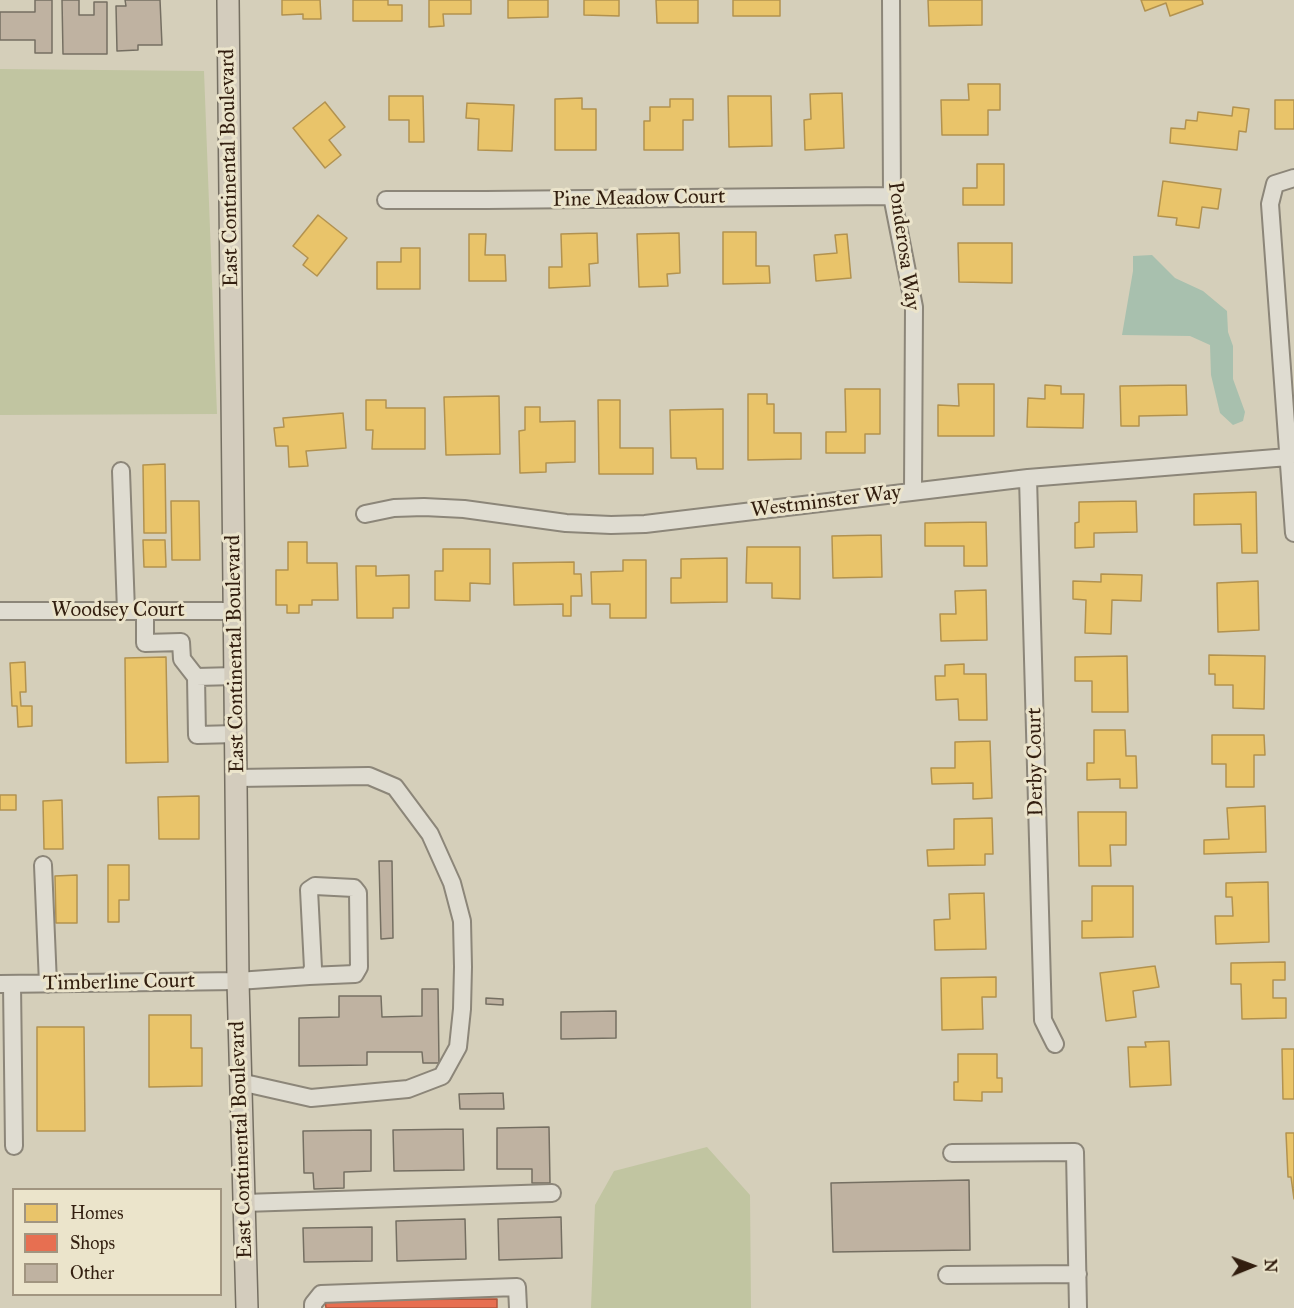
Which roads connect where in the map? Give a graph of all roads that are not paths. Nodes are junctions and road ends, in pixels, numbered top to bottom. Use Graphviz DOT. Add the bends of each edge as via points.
graph roads {
  1 [pos="228,0"];
  2 [pos="891,0"];
  3 [pos="1294,177"];
  4 [pos="892,196"];
  5 [pos="386,200"];
  6 [pos="1288,457"];
  7 [pos="121,471"];
  8 [pos="1028,478"];
  9 [pos="913,491"];
  10 [pos="365,514"];
  11 [pos="1294,533"];
  12 [pos="0,611"];
  13 [pos="126,611"];
  14 [pos="145,611"];
  15 [pos="235,611"];
  16 [pos="236,676"];
  17 [pos="196,677"];
  18 [pos="236,734"];
  19 [pos="237,778"];
  20 [pos="43,865"];
  21 [pos="309,976"];
  22 [pos="238,981"];
  23 [pos="6,984"];
  24 [pos="48,984"];
  25 [pos="1055,1044"];
  26 [pos="240,1082"];
  27 [pos="14,1146"];
  28 [pos="952,1153"];
  29 [pos="552,1193"];
  30 [pos="244,1203"];
  31 [pos="1078,1274"];
  32 [pos="947,1275"];
  33 [pos="247,1308"];
  34 [pos="313,1308"];
  35 [pos="518,1308"];
  36 [pos="1078,1308"];
  1 -- 15 [label="main road, East Continental Boulevard"];
  2 -- 4 [label="street, Ponderosa Way"];
  3 -- 6 [label="street" via="1275,184 1270,204"];
  4 -- 5 [label="street, Pine Meadow Court"];
  4 -- 9 [label="street, Ponderosa Way" via="914,307"];
  6 -- 8 [label="street, Westminster Way"];
  6 -- 11 [label="street"];
  7 -- 13 [label="street"];
  8 -- 9 [label="street, Westminster Way"];
  8 -- 25 [label="street, Derby Court" via="1043,1020"];
  9 -- 10 [label="street, Westminster Way" via="645,524 566,523 424,507"];
  12 -- 13 [label="street, Woodsey Court"];
  13 -- 14 [label="street, Woodsey Court"];
  14 -- 15 [label="street, Woodsey Court"];
  14 -- 17 [label="street" via="146,643 182,642 182,659"];
  15 -- 16 [label="main road, East Continental Boulevard"];
  16 -- 17 [label="street"];
  16 -- 18 [label="main road, East Continental Boulevard"];
  17 -- 18 [label="street" via="197,735"];
  18 -- 19 [label="main road, East Continental Boulevard"];
  19 -- 22 [label="main road, East Continental Boulevard"];
  19 -- 26 [label="street" via="369,776 394,787 430,834 452,883 462,921 463,967 458,1047 442,1076 408,1089 311,1098"];
  20 -- 24 [label="street"];
  21 -- 21 [label="street, Timberline Court" via="313,968 309,890 315,886 354,888 358,893 359,967 355,974"];
  21 -- 22 [label="street, Timberline Court"];
  22 -- 24 [label="street, Timberline Court"];
  22 -- 26 [label="main road, East Continental Boulevard"];
  23 -- 24 [label="street, Timberline Court"];
  23 -- 27 [label="street"];
  26 -- 30 [label="main road, East Continental Boulevard"];
  28 -- 31 [label="street" via="1075,1152"];
  29 -- 30 [label="street"];
  30 -- 33 [label="main road, East Continental Boulevard"];
  31 -- 32 [label="street"];
  31 -- 36 [label="street"];
  34 -- 35 [label="street" via="321,1294 517,1287"];
}
